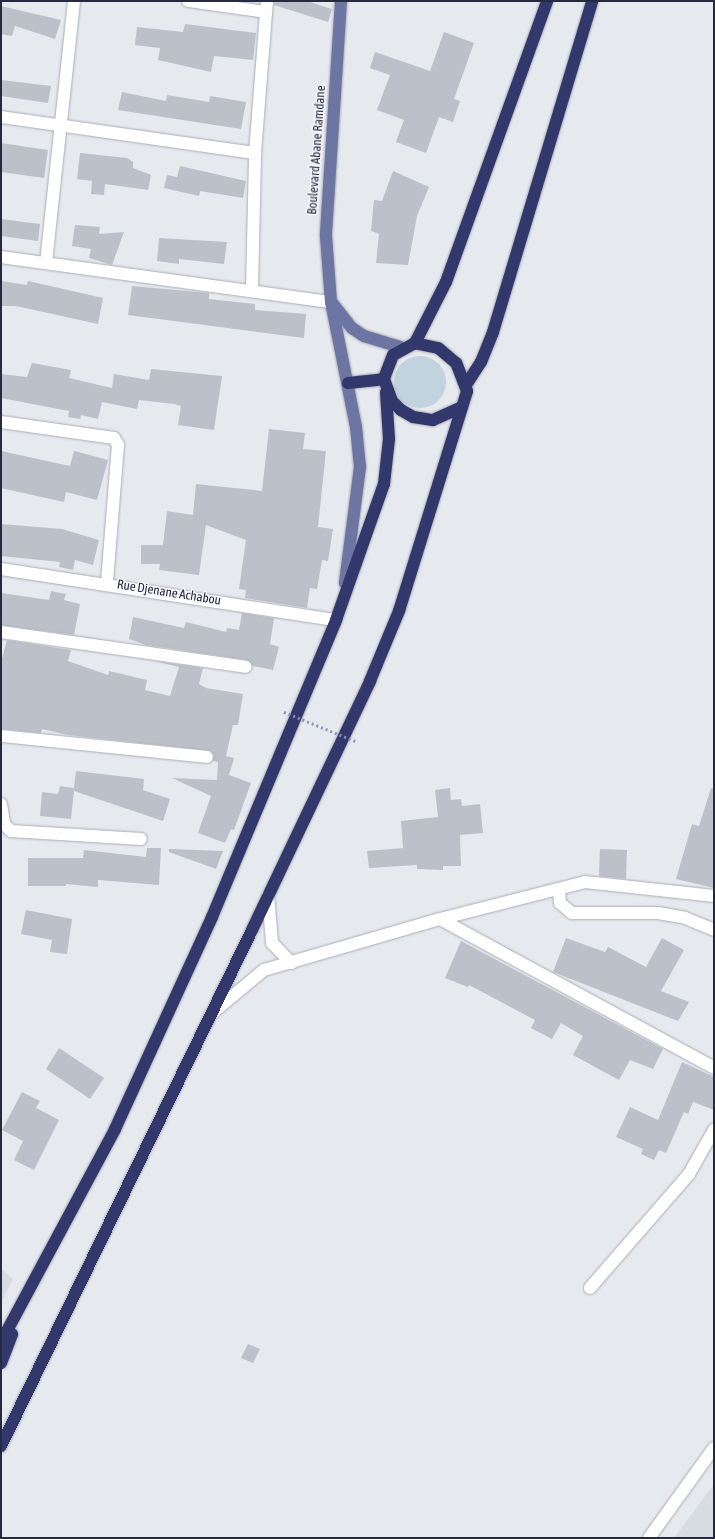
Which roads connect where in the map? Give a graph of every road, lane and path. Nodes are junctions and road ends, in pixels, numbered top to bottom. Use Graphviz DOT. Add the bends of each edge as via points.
graph roads {
  1 [pos="74,1"];
  2 [pos="188,1"];
  3 [pos="341,1"];
  4 [pos="346,1"];
  5 [pos="547,1"];
  6 [pos="592,1"];
  7 [pos="267,6"];
  8 [pos="341,23"];
  9 [pos="1,117"];
  10 [pos="58,124"];
  11 [pos="255,153"];
  12 [pos="1,257"];
  13 [pos="46,263"];
  14 [pos="252,289"];
  15 [pos="331,302"];
  16 [pos="415,344"];
  17 [pos="403,348"];
  18 [pos="348,383"];
  19 [pos="385,384"];
  20 [pos="466,385"];
  21 [pos="460,408"];
  22 [pos="1,422"];
  23 [pos="1,569"];
  24 [pos="107,583"];
  25 [pos="342,605"];
  26 [pos="336,620"];
  27 [pos="1,632"];
  28 [pos="246,667"];
  29 [pos="284,712"];
  30 [pos="1,736"];
  31 [pos="358,742"];
  32 [pos="207,757"];
  33 [pos="1,804"];
  34 [pos="141,839"];
  35 [pos="559,889"];
  36 [pos="268,895"];
  37 [pos="714,896"];
  38 [pos="440,918"];
  39 [pos="714,930"];
  40 [pos="291,963"];
  41 [pos="208,1017"];
  42 [pos="714,1068"];
  43 [pos="714,1130"];
  44 [pos="590,1288"];
  45 [pos="20,1310"];
  46 [pos="1,1342"];
  47 [pos="1,1363"];
  48 [pos="1,1446"];
  49 [pos="714,1448"];
  50 [pos="649,1538"];
  1 -- 10 [label="street"];
  2 -- 7 [label="street"];
  3 -- 8 [label="main road, Boulevard Abane Ramdane"];
  4 -- 8 [label="street"];
  5 -- 16 [label="highway" via="453,263"];
  6 -- 20 [label="highway" via="493,332 481,362"];
  7 -- 11 [label="street"];
  8 -- 15 [label="main road, Boulevard Abane Ramdane" via="330,136 326,236"];
  9 -- 10 [label="street"];
  10 -- 11 [label="street"];
  10 -- 13 [label="street"];
  11 -- 14 [label="street"];
  12 -- 13 [label="street"];
  13 -- 14 [label="street"];
  14 -- 15 [label="street"];
  15 -- 17 [label="main road" via="352,328 364,336"];
  15 -- 18 [label="main road, Boulevard Abane Ramdane"];
  16 -- 17 [label="highway"];
  16 -- 20 [label="highway" via="427,344 448,354"];
  17 -- 19 [label="highway" via="386,366"];
  18 -- 19 [label="highway"];
  18 -- 25 [label="main road, Boulevard Abane Ramdane" via="360,467 356,519"];
  19 -- 21 [label="highway" via="392,401 413,417 440,419"];
  19 -- 25 [label="highway" via="389,439 384,484"];
  20 -- 21 [label="highway"];
  21 -- 36 [label="highway" via="399,611 370,682"];
  22 -- 24 [label="street" via="114,438 118,445"];
  23 -- 24 [label="street, Rue Djenane Achabou"];
  24 -- 26 [label="street, Rue Djenane Achabou"];
  25 -- 26 [label="highway"];
  26 -- 45 [label="highway" via="212,917 115,1129"];
  27 -- 28 [label="street"];
  29 -- 31 [label="path, bridge"];
  30 -- 32 [label="street"];
  33 -- 34 [label="street" via="4,824 10,831"];
  35 -- 37 [label="street" via="585,882"];
  35 -- 38 [label="street"];
  35 -- 39 [label="street" via="560,903 572,913 658,913 685,918"];
  36 -- 40 [label="street" via="272,943"];
  36 -- 41 [label="highway"];
  38 -- 40 [label="street"];
  38 -- 42 [label="street"];
  40 -- 41 [label="street" via="264,970"];
  41 -- 48 [label="highway"];
  43 -- 44 [label="street" via="689,1174"];
  45 -- 46 [label="highway"];
  45 -- 47 [label="highway"];
  49 -- 50 [label="street"];
}
